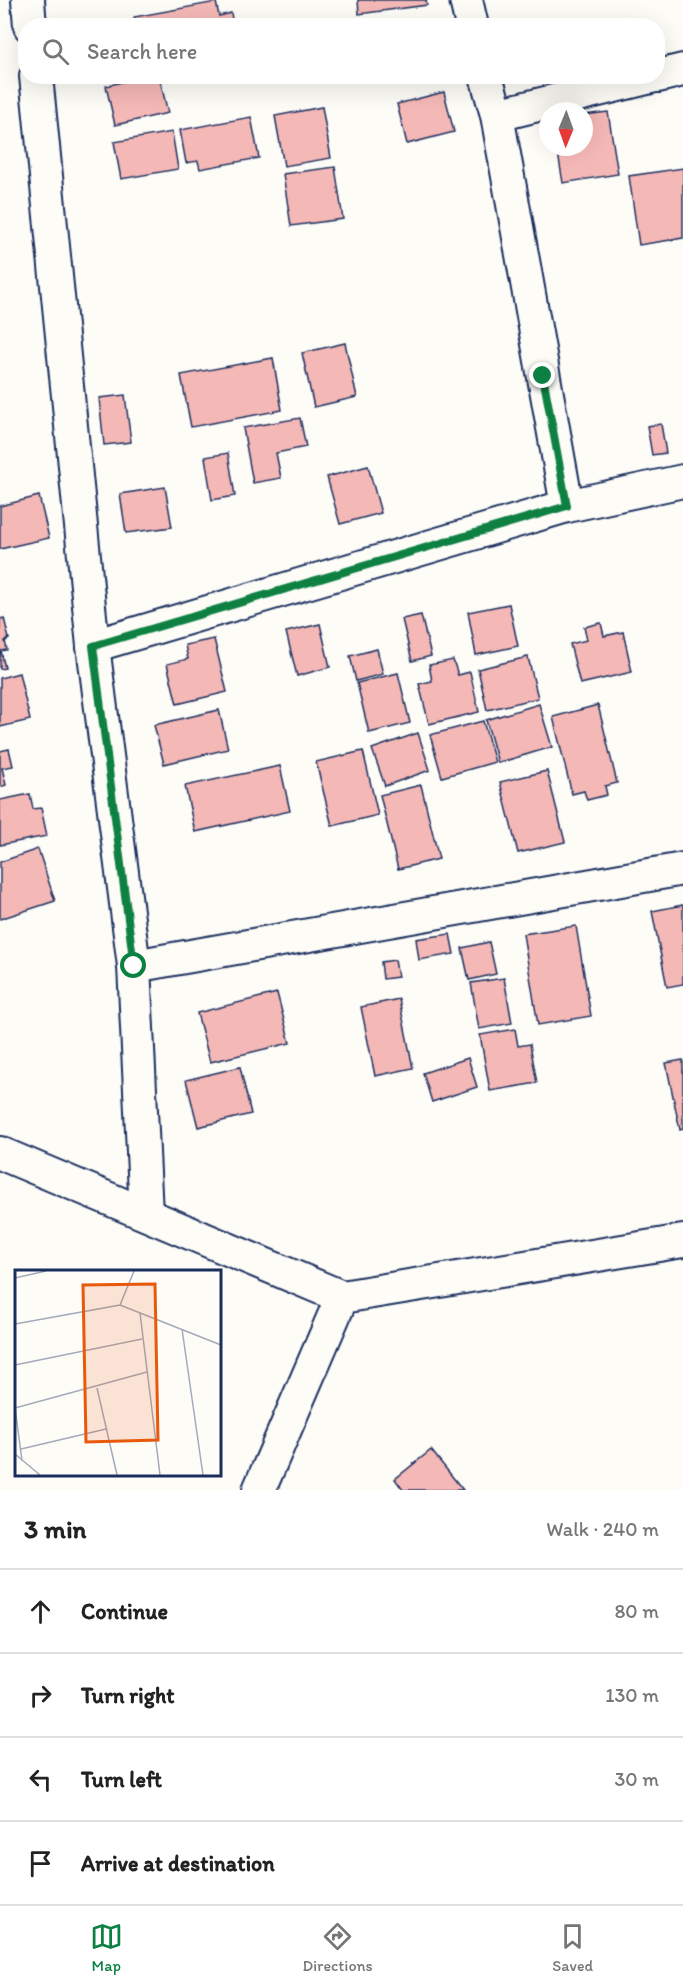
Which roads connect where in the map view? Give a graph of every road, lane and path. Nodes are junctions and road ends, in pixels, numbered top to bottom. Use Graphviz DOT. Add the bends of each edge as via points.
graph roads {
  1 [pos="28,0"];
  2 [pos="466,0"];
  3 [pos="29,18"];
  4 [pos="470,18"];
  5 [pos="683,70"];
  6 [pos="665,74"];
  7 [pos="37,84"];
  8 [pos="488,84"];
  9 [pos="623,84"];
  10 [pos="497,115"];
  11 [pos="683,481"];
  12 [pos="567,506"];
  13 [pos="93,646"];
  14 [pos="683,869"];
  15 [pos="134,966"];
  16 [pos="0,1153"];
  17 [pos="146,1214"];
  18 [pos="683,1241"];
  19 [pos="342,1297"];
  20 [pos="259,1490"];
  1 -- 3 [label="street"];
  2 -- 4 [label="street"];
  5 -- 6 [label="street"];
  7 -- 13 [label="street"];
  8 -- 10 [label="street"];
  9 -- 10 [label="street"];
  10 -- 12 [label="street"];
  11 -- 12 [label="street"];
  12 -- 13 [label="street"];
  13 -- 15 [label="street"];
  14 -- 15 [label="street"];
  15 -- 17 [label="street"];
  16 -- 17 [label="street"];
  17 -- 19 [label="street"];
  18 -- 19 [label="street"];
  19 -- 20 [label="street"];
}
